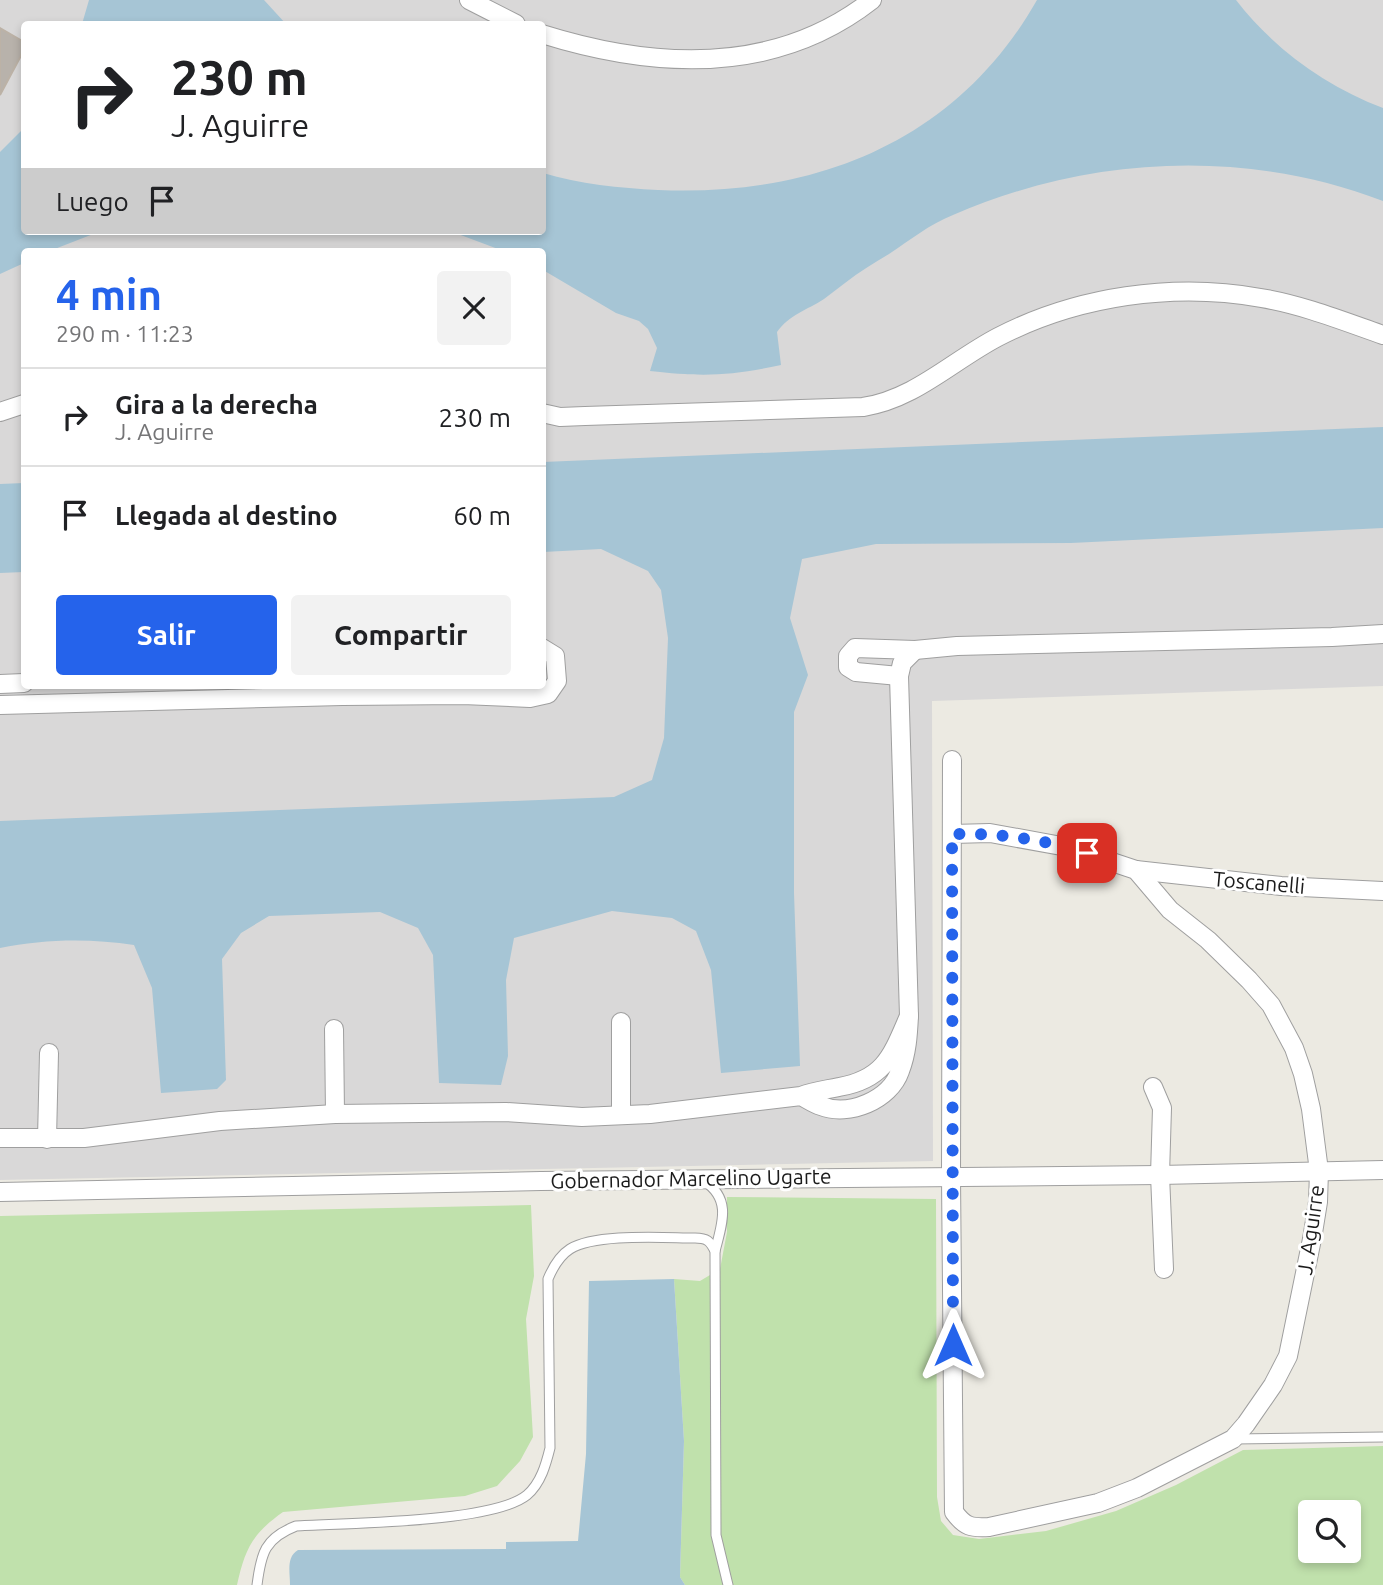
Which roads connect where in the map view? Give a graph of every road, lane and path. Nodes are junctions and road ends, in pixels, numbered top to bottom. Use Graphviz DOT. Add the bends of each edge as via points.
graph roads {
  1 [pos="469,0"];
  2 [pos="872,0"];
  3 [pos="510,21"];
  4 [pos="546,35"];
  5 [pos="1383,335"];
  6 [pos="21,405"];
  7 [pos="0,412"];
  8 [pos="546,414"];
  9 [pos="1383,634"];
  10 [pos="546,650"];
  11 [pos="915,650"];
  12 [pos="899,676"];
  13 [pos="21,683"];
  14 [pos="0,684"];
  15 [pos="228,692"];
  16 [pos="0,705"];
  17 [pos="952,760"];
  18 [pos="952,834"];
  19 [pos="1136,870"];
  20 [pos="1383,891"];
  21 [pos="621,1021"];
  22 [pos="334,1028"];
  23 [pos="49,1053"];
  24 [pos="1153,1087"];
  25 [pos="335,1114"];
  26 [pos="621,1115"];
  27 [pos="0,1138"];
  28 [pos="47,1139"];
  29 [pos="1383,1170"];
  30 [pos="1319,1171"];
  31 [pos="1160,1175"];
  32 [pos="951,1177"];
  33 [pos="700,1179"];
  34 [pos="0,1192"];
  35 [pos="715,1251"];
  36 [pos="1164,1269"];
  37 [pos="1383,1437"];
  38 [pos="1233,1439"];
  39 [pos="257,1585"];
  40 [pos="728,1585"];
  1 -- 3 [label="street"];
  2 -- 4 [label="street" via="805,39 724,57 635,57"];
  5 -- 8 [label="street" via="1260,297 1152,293 1071,308 1036,320 882,404 560,417"];
  6 -- 7 [label="street"];
  9 -- 11 [label="street"];
  10 -- 15 [label="street" via="555,656 557,681 548,694 530,698"];
  11 -- 12 [label="street" via="902,663"];
  11 -- 12 [label="street" via="855,648 848,656 848,667 856,673"];
  12 -- 26 [label="street" via="909,1016 899,1074 885,1092 848,1109 822,1107 801,1096"];
  13 -- 14 [label="street"];
  15 -- 16 [label="street"];
  17 -- 18 [label="street"];
  18 -- 19 [label="street" via="990,833 1067,847"];
  18 -- 32 [label="street"];
  19 -- 20 [label="street, Toscanelli" via="1281,886"];
  19 -- 30 [label="street, J. Aguirre" via="1170,910 1208,940 1271,1005 1303,1074"];
  21 -- 26 [label="street"];
  22 -- 25 [label="street"];
  23 -- 28 [label="street"];
  24 -- 31 [label="street" via="1162,1108"];
  25 -- 26 [label="street"];
  25 -- 28 [label="street"];
  27 -- 28 [label="street"];
  29 -- 30 [label="street, Gobernador Marcelino Ugarte"];
  30 -- 31 [label="street, Gobernador Marcelino Ugarte"];
  30 -- 38 [label="street, J. Aguirre" via="1312,1240 1288,1356 1273,1385"];
  31 -- 32 [label="street, Gobernador Marcelino Ugarte"];
  31 -- 36 [label="street"];
  32 -- 33 [label="street, Gobernador Marcelino Ugarte"];
  32 -- 38 [label="street, J. Aguirre" via="954,1513 963,1524 989,1527 1098,1503"];
  33 -- 34 [label="street, Gobernador Marcelino Ugarte"];
  33 -- 35 [label="lane" via="721,1198 723,1222"];
  35 -- 39 [label="lane" via="711,1242 695,1237 589,1241 569,1249 548,1279 550,1448 544,1472 528,1494 508,1507 475,1513 296,1526 279,1532 268,1543"];
  35 -- 40 [label="lane" via="716,1535"];
  37 -- 38 [label="lane"];
}
